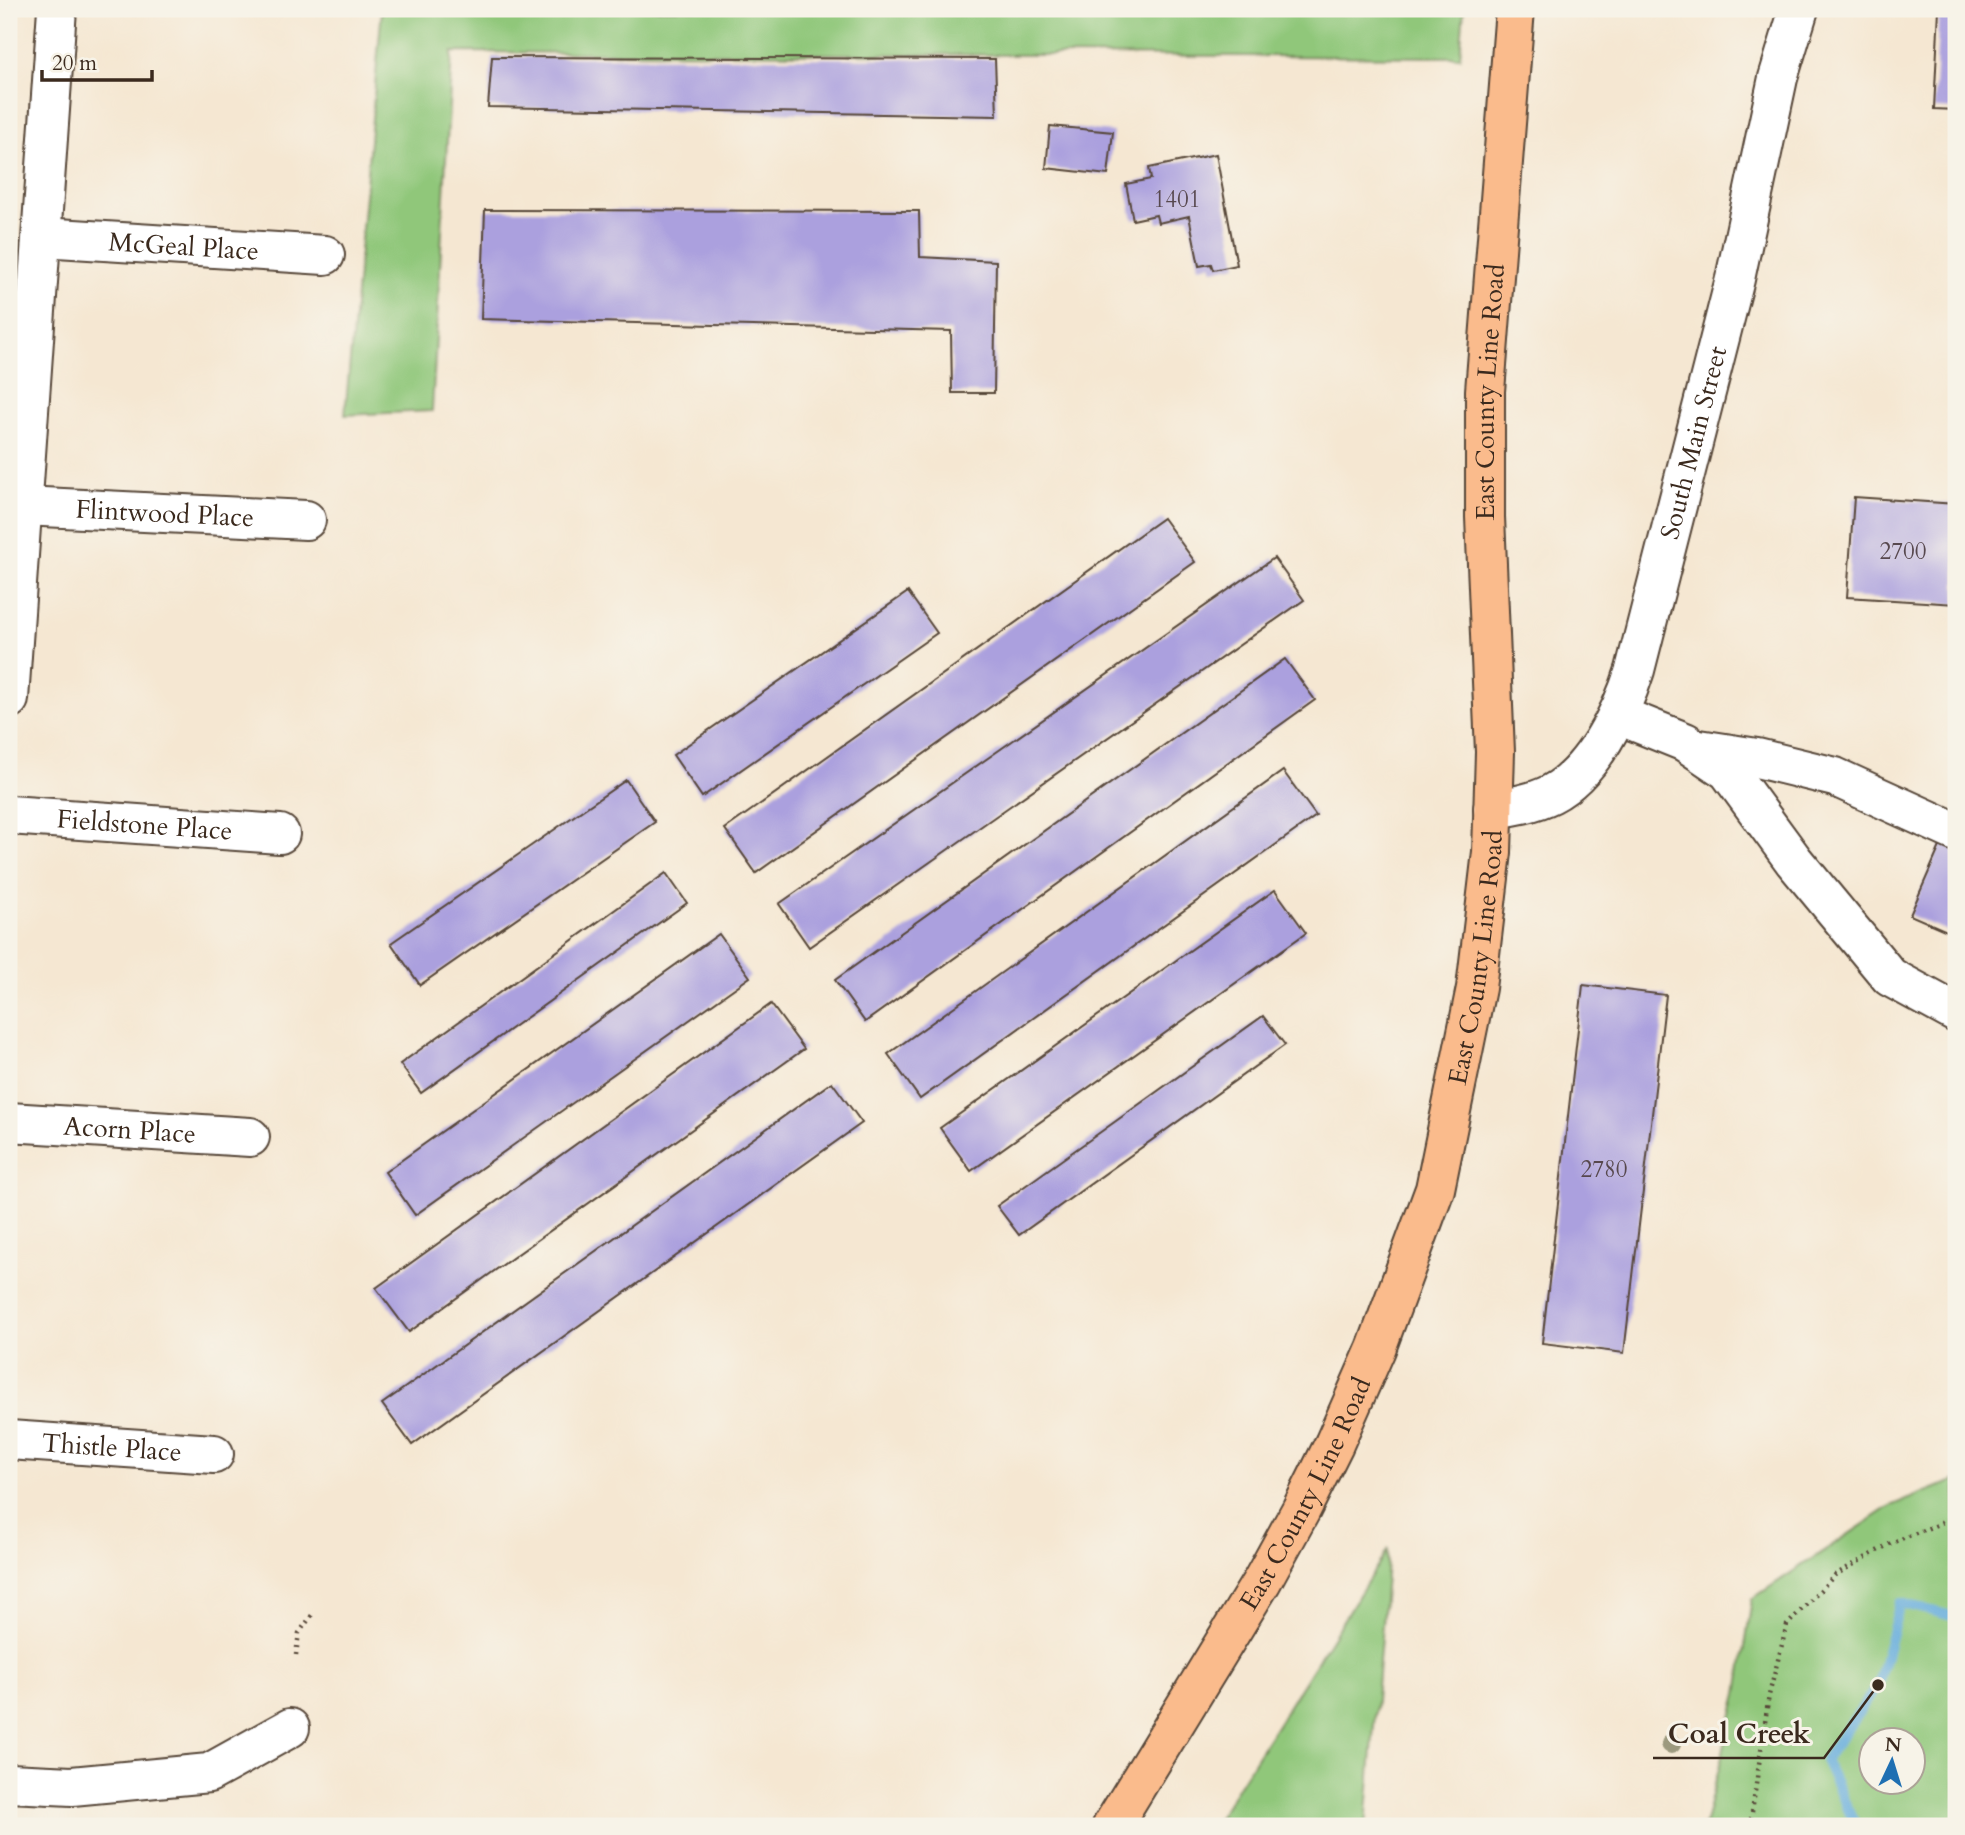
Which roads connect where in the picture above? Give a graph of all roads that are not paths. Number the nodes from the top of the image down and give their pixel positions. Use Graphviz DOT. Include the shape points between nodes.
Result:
graph roads {
  1 [pos="57,9"];
  2 [pos="1515,9"];
  3 [pos="1799,9"];
  4 [pos="42,237"];
  5 [pos="325,255"];
  6 [pos="23,315"];
  7 [pos="23,506"];
  8 [pos="306,520"];
  9 [pos="10,657"];
  10 [pos="9,699"];
  11 [pos="1618,715"];
  12 [pos="1694,749"];
  13 [pos="1493,809"];
  14 [pos="9,815"];
  15 [pos="1956,832"];
  16 [pos="281,834"];
  17 [pos="1956,1013"];
  18 [pos="9,1122"];
  19 [pos="250,1138"];
  20 [pos="9,1440"];
  21 [pos="214,1454"];
  22 [pos="290,1728"];
  23 [pos="9,1783"];
  24 [pos="1112,1826"];
  1 -- 4 [label="street"];
  2 -- 13 [label="main road, East County Line Road" via="1485,391"];
  3 -- 11 [label="street, South Main Street" via="1778,78 1735,279 1636,670"];
  4 -- 5 [label="street, McGeal Place"];
  4 -- 6 [label="street"];
  6 -- 7 [label="street"];
  7 -- 8 [label="street, Flintwood Place"];
  7 -- 9 [label="street"];
  9 -- 10 [label="street"];
  11 -- 12 [label="street"];
  11 -- 13 [label="street, South Main Street" via="1584,766 1554,793 1530,803"];
  12 -- 15 [label="street" via="1835,777"];
  12 -- 17 [label="street" via="1728,771 1794,861 1890,977"];
  13 -- 24 [label="main road, East County Line Road" via="1476,988 1435,1189 1409,1262 1376,1349 1301,1510"];
  14 -- 16 [label="street, Fieldstone Place"];
  18 -- 19 [label="street, Acorn Place"];
  20 -- 21 [label="street, Thistle Place"];
  22 -- 23 [label="street" via="209,1773 72,1786"];
}
